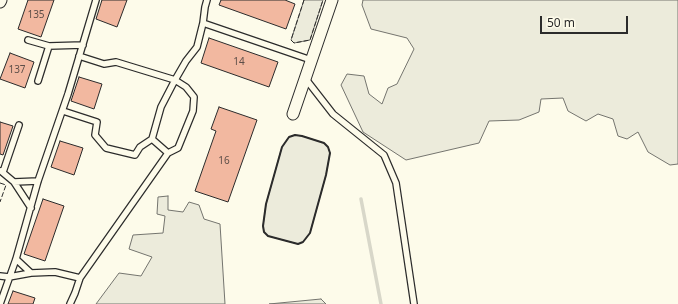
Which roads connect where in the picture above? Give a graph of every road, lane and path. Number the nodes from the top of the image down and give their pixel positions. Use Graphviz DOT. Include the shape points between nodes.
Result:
graph roads {
  1 [pos="96,0"];
  2 [pos="207,0"];
  3 [pos="332,0"];
  4 [pos="203,23"];
  5 [pos="28,40"];
  6 [pos="83,45"];
  7 [pos="49,46"];
  8 [pos="79,56"];
  9 [pos="311,60"];
  10 [pos="304,78"];
  11 [pos="175,80"];
  12 [pos="38,81"];
  13 [pos="63,111"];
  14 [pos="293,114"];
  15 [pos="20,125"];
  16 [pos="152,139"];
  17 [pos="168,153"];
  18 [pos="1,171"];
  19 [pos="38,181"];
  20 [pos="14,182"];
  21 [pos="31,208"];
  22 [pos="16,259"];
  23 [pos="31,273"];
  24 [pos="0,276"];
  25 [pos="9,277"];
  26 [pos="80,278"];
  27 [pos="0,304"];
  28 [pos="70,304"];
  29 [pos="414,304"];
  1 -- 6 [label="lane"];
  2 -- 4 [label="lane"];
  3 -- 9 [label="street"];
  4 -- 9 [label="lane"];
  4 -- 11 [label="lane" via="197,47"];
  5 -- 7 [label="lane"];
  6 -- 7 [label="lane"];
  6 -- 8 [label="lane"];
  7 -- 12 [label="lane"];
  8 -- 11 [label="lane" via="104,64 116,62"];
  8 -- 13 [label="lane"];
  9 -- 10 [label="street"];
  10 -- 14 [label="street"];
  10 -- 29 [label="lane" via="333,114 384,155 396,183"];
  11 -- 16 [label="lane" via="161,106"];
  11 -- 17 [label="lane" via="186,87 194,97 193,111 178,148"];
  13 -- 16 [label="lane" via="97,122 95,135 106,148 135,155 140,147"];
  13 -- 19 [label="lane"];
  15 -- 18 [label="lane"];
  16 -- 17 [label="lane"];
  17 -- 26 [label="lane"];
  18 -- 20 [label="lane"];
  19 -- 20 [label="lane"];
  19 -- 21 [label="lane"];
  20 -- 21 [label="lane"];
  21 -- 22 [label="lane"];
  22 -- 23 [label="lane"];
  22 -- 25 [label="lane"];
  23 -- 25 [label="lane"];
  23 -- 26 [label="lane" via="55,272"];
  24 -- 25 [label="lane"];
  25 -- 27 [label="lane"];
  26 -- 28 [label="lane"];
}
